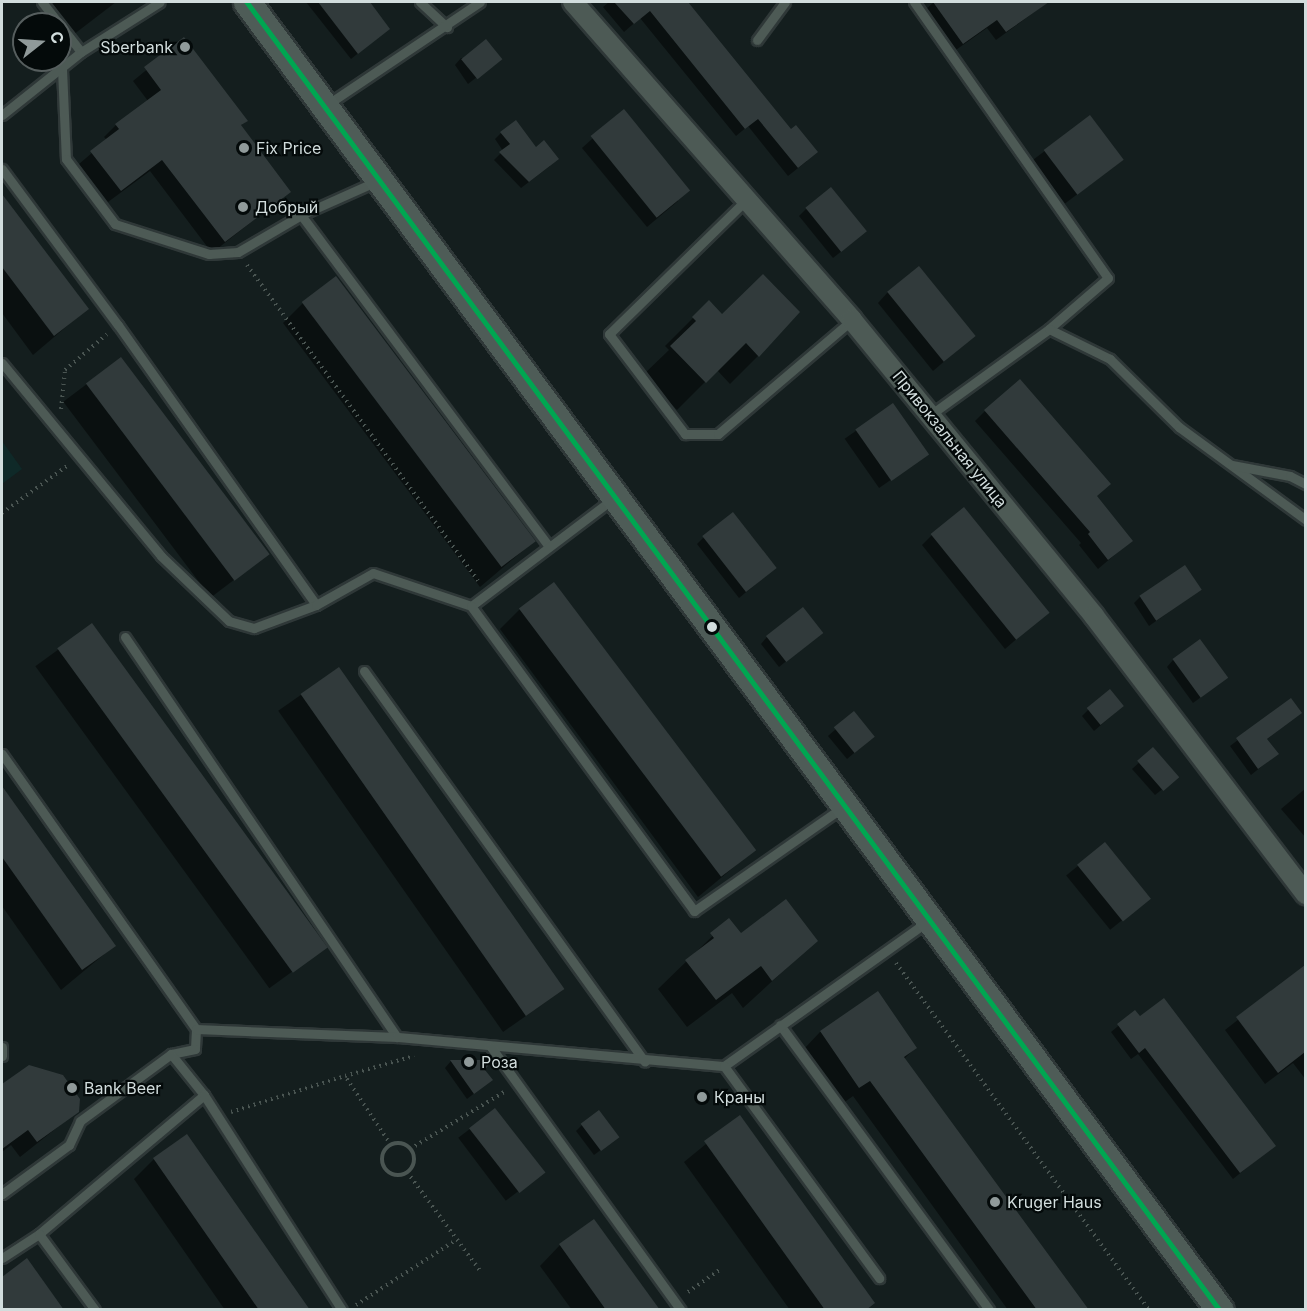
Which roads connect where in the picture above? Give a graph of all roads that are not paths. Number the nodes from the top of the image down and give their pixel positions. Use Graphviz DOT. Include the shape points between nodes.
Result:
graph roads {
  1 [pos="160,2"];
  2 [pos="247,2"];
  3 [pos="420,2"];
  4 [pos="480,2"];
  5 [pos="573,2"];
  6 [pos="785,2"];
  7 [pos="914,2"];
  8 [pos="447,27"];
  9 [pos="757,40"];
  10 [pos="72,41"];
  11 [pos="81,52"];
  12 [pos="72,60"];
  13 [pos="58,72"];
  14 [pos="62,72"];
  15 [pos="323,107"];
  16 [pos="2,115"];
  17 [pos="2,169"];
  18 [pos="377,181"];
  19 [pos="747,199"];
  20 [pos="301,215"];
  21 [pos="852,320"];
  22 [pos="1049,329"];
  23 [pos="2,363"];
  24 [pos="930,415"];
  25 [pos="1230,464"];
  26 [pos="1305,484"];
  27 [pos="614,498"];
  28 [pos="1305,520"];
  29 [pos="549,547"];
  30 [pos="316,605"];
  31 [pos="471,606"];
  32 [pos="124,637"];
  33 [pos="364,671"];
  34 [pos="2,754"];
  35 [pos="845,805"];
  36 [pos="1305,894"];
  37 [pos="929,921"];
  38 [pos="780,1025"];
  39 [pos="196,1029"];
  40 [pos="397,1037"];
  41 [pos="2,1047"];
  42 [pos="491,1047"];
  43 [pos="171,1054"];
  44 [pos="2,1056"];
  45 [pos="645,1062"];
  46 [pos="724,1066"];
  47 [pos="204,1095"];
  48 [pos="2,1194"];
  49 [pos="39,1234"];
  50 [pos="2,1258"];
  51 [pos="879,1278"];
  52 [pos="95,1310"];
  53 [pos="342,1310"];
  54 [pos="681,1310"];
  55 [pos="989,1310"];
  56 [pos="1220,1310"];
  1 -- 11 [label="lane"];
  2 -- 15 [label="main road"];
  3 -- 8 [label="lane"];
  4 -- 8 [label="lane"];
  5 -- 19 [label="street, Привокзальная улица"];
  6 -- 9 [label="lane"];
  7 -- 22 [label="lane" via="1108,278"];
  8 -- 15 [label="lane"];
  10 -- 11 [label="lane"];
  11 -- 12 [label="lane"];
  13 -- 16 [label="lane"];
  14 -- 20 [label="lane" via="66,159 115,224 209,254 238,252"];
  15 -- 18 [label="main road"];
  17 -- 30 [label="lane"];
  18 -- 20 [label="lane"];
  18 -- 27 [label="main road"];
  19 -- 21 [label="street, Привокзальная улица"];
  19 -- 21 [label="lane" via="609,334 686,434 718,434"];
  20 -- 29 [label="lane"];
  21 -- 24 [label="street, Привокзальная улица"];
  22 -- 24 [label="lane"];
  22 -- 25 [label="lane" via="1110,359 1179,427"];
  23 -- 30 [label="lane" via="58,436 161,556 229,621 254,628"];
  24 -- 36 [label="street, Привокзальная улица" via="1094,616"];
  25 -- 26 [label="lane" via="1290,476"];
  25 -- 28 [label="lane"];
  27 -- 29 [label="lane"];
  27 -- 35 [label="main road"];
  29 -- 31 [label="lane"];
  30 -- 31 [label="lane" via="373,573"];
  31 -- 35 [label="lane" via="694,911"];
  32 -- 40 [label="lane"];
  33 -- 45 [label="lane"];
  34 -- 39 [label="lane"];
  35 -- 37 [label="main road"];
  37 -- 38 [label="lane"];
  37 -- 56 [label="main road"];
  38 -- 46 [label="lane"];
  38 -- 55 [label="lane"];
  39 -- 40 [label="lane"];
  39 -- 43 [label="lane" via="195,1049"];
  40 -- 42 [label="lane"];
  41 -- 44 [label="lane"];
  42 -- 45 [label="lane"];
  42 -- 54 [label="lane"];
  43 -- 47 [label="lane"];
  43 -- 48 [label="lane" via="80,1121 69,1145"];
  45 -- 46 [label="lane"];
  46 -- 51 [label="lane"];
  47 -- 49 [label="lane"];
  47 -- 53 [label="lane"];
  49 -- 50 [label="lane"];
  49 -- 52 [label="lane"];
}
